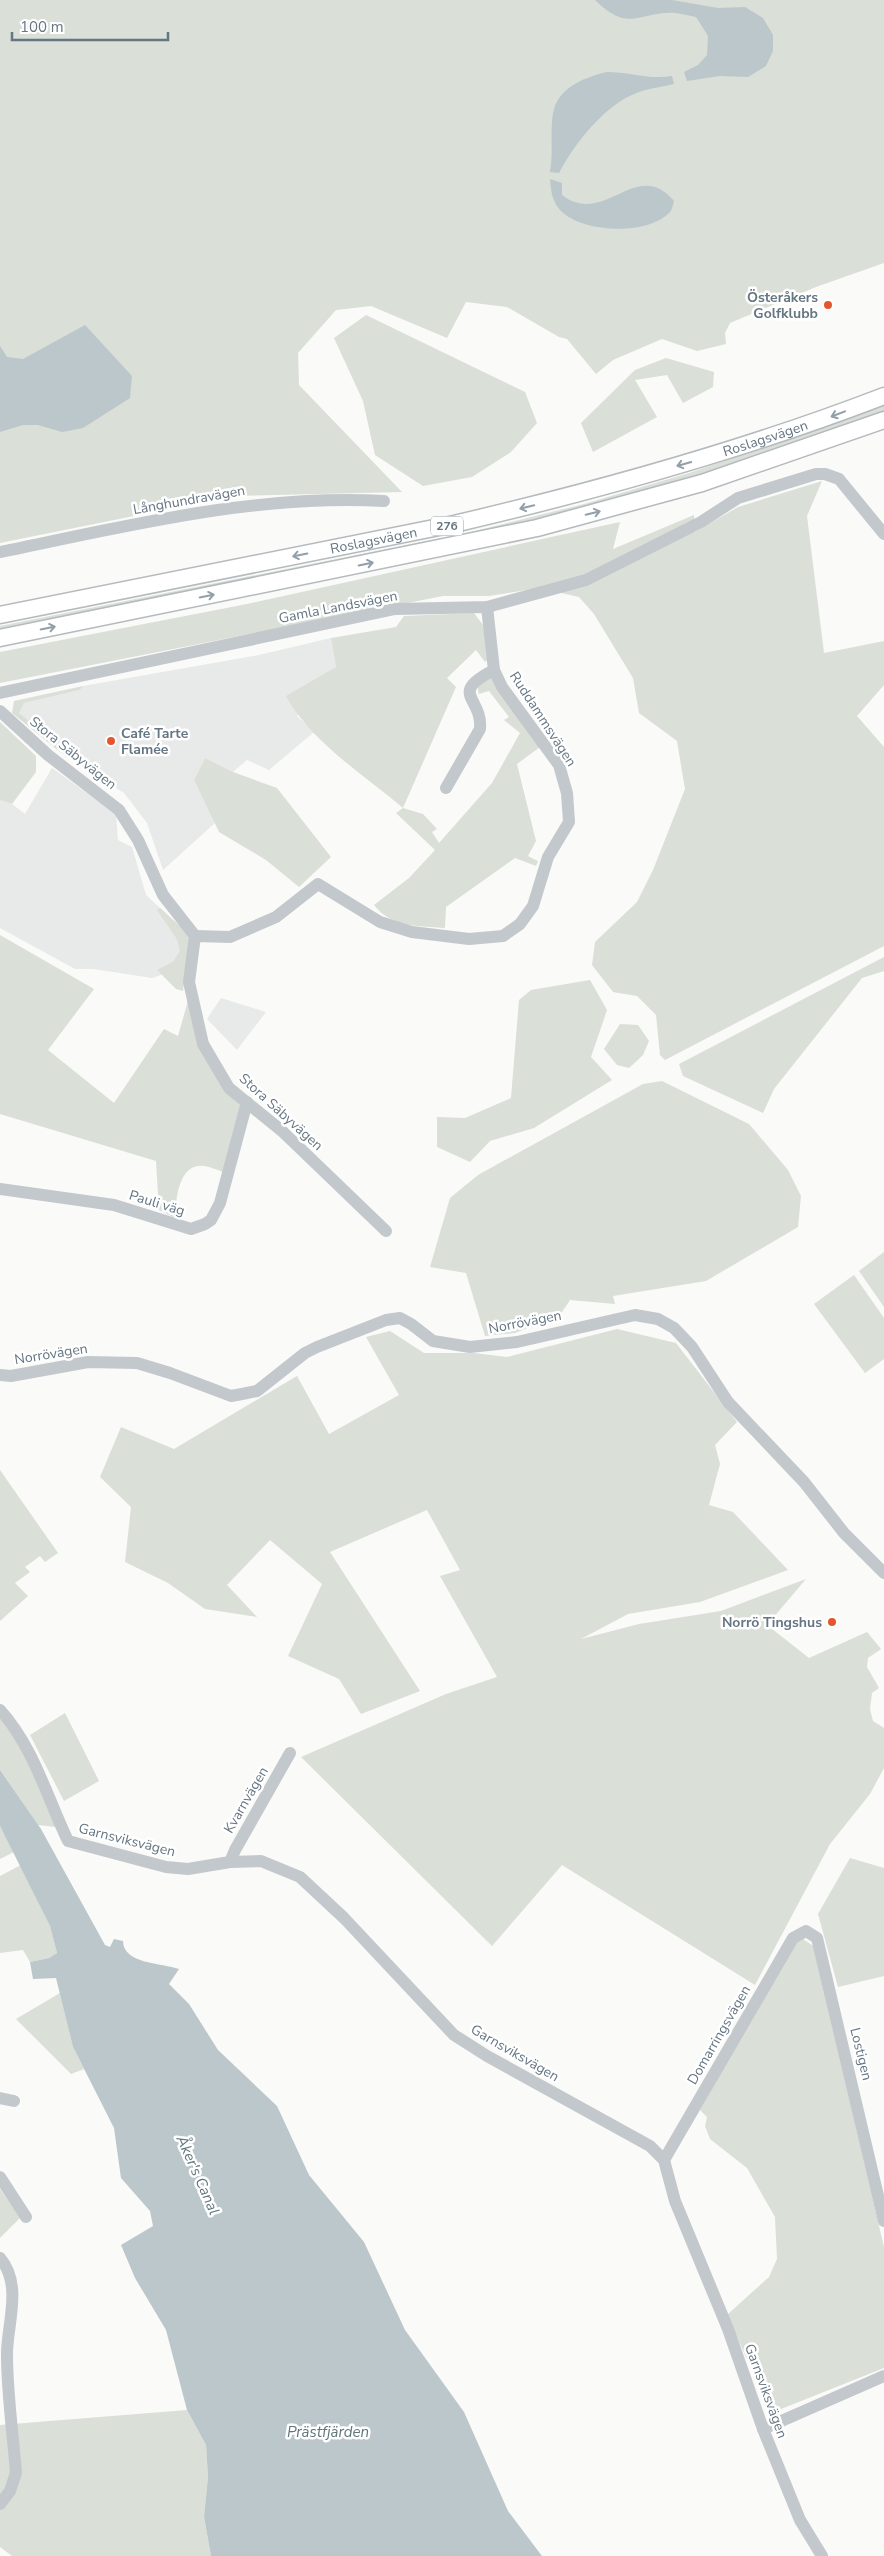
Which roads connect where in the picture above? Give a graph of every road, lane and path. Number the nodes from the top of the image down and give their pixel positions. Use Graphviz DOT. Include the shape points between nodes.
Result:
graph roads {
  1 [pos="884,396"];
  2 [pos="884,420"];
  3 [pos="384,501"];
  4 [pos="884,534"];
  5 [pos="0,552"];
  6 [pos="487,607"];
  7 [pos="0,616"];
  8 [pos="0,638"];
  9 [pos="494,670"];
  10 [pos="0,694"];
  11 [pos="0,711"];
  12 [pos="446,788"];
  13 [pos="195,936"];
  14 [pos="247,1102"];
  15 [pos="0,1189"];
  16 [pos="386,1231"];
  17 [pos="0,1375"];
  18 [pos="884,1573"];
  19 [pos="0,1710"];
  20 [pos="290,1753"];
  21 [pos="230,1862"];
  22 [pos="806,1931"];
  23 [pos="0,2098"];
  24 [pos="14,2101"];
  25 [pos="664,2160"];
  26 [pos="0,2178"];
  27 [pos="26,2218"];
  28 [pos="884,2221"];
  29 [pos="0,2258"];
  30 [pos="884,2376"];
  31 [pos="763,2429"];
  32 [pos="0,2504"];
  33 [pos="822,2556"];
  1 -- 7 [label="main road, Roslagsvägen / 276, one-way" via="731,450 526,507"];
  8 -- 2 [label="main road, Roslagsvägen / 276, one-way" via="537,528 702,482"];
  3 -- 5 [label="street, Långhundravägen" via="317,499 259,504"];
  4 -- 6 [label="street, Gamla Landsvägen" via="839,479 816,474 738,498 701,522 586,580"];
  6 -- 9 [label="street, Ruddammsvägen"];
  6 -- 10 [label="street, Gamla Landsvägen" via="395,608"];
  9 -- 12 [label="street, Ruddammsvägen" via="474,680 471,686 470,700 480,721 480,729"];
  9 -- 13 [label="street, Ruddammsvägen" via="502,687 559,765 568,802 569,822 554,844 533,906 520,924 503,936 469,940 412,932 380,922 318,884 230,937"];
  11 -- 13 [label="street, Stora Säbyvägen" via="48,755 119,810 138,840 164,895"];
  13 -- 14 [label="street, Stora Säbyvägen" via="189,982 203,1044 229,1088"];
  14 -- 15 [label="street, Pauli väg" via="220,1203 211,1220 191,1229 114,1205"];
  14 -- 16 [label="street, Stora Säbyvägen" via="282,1131"];
  17 -- 18 [label="street, Norrövägen" via="11,1376 88,1362 137,1363 231,1396 257,1391 305,1353 386,1320 400,1318 433,1341 470,1347 518,1342 635,1315 658,1319 674,1328 692,1347 728,1402 804,1482 844,1533"];
  19 -- 21 [label="street, Garnsviksvägen" via="14,1726 33,1761 68,1841 166,1867 188,1869"];
  20 -- 21 [label="street, Kvarnvägen"];
  21 -- 25 [label="street, Garnsviksvägen" via="261,1861 300,1877 344,1918 454,2035 650,2146"];
  22 -- 25 [label="street, Domarringsvägen" via="793,1938"];
  22 -- 28 [label="street, Lostigen" via="817,1938"];
  23 -- 24 [label="street"];
  25 -- 31 [label="street, Garnsviksvägen" via="675,2201 728,2329"];
  26 -- 27 [label="street"];
  29 -- 32 [label="street" via="11,2287 13,2314 7,2353 16,2473 10,2492"];
  30 -- 31 [label="street"];
  31 -- 33 [label="street, Garnsviksvägen" via="800,2520"];
}
